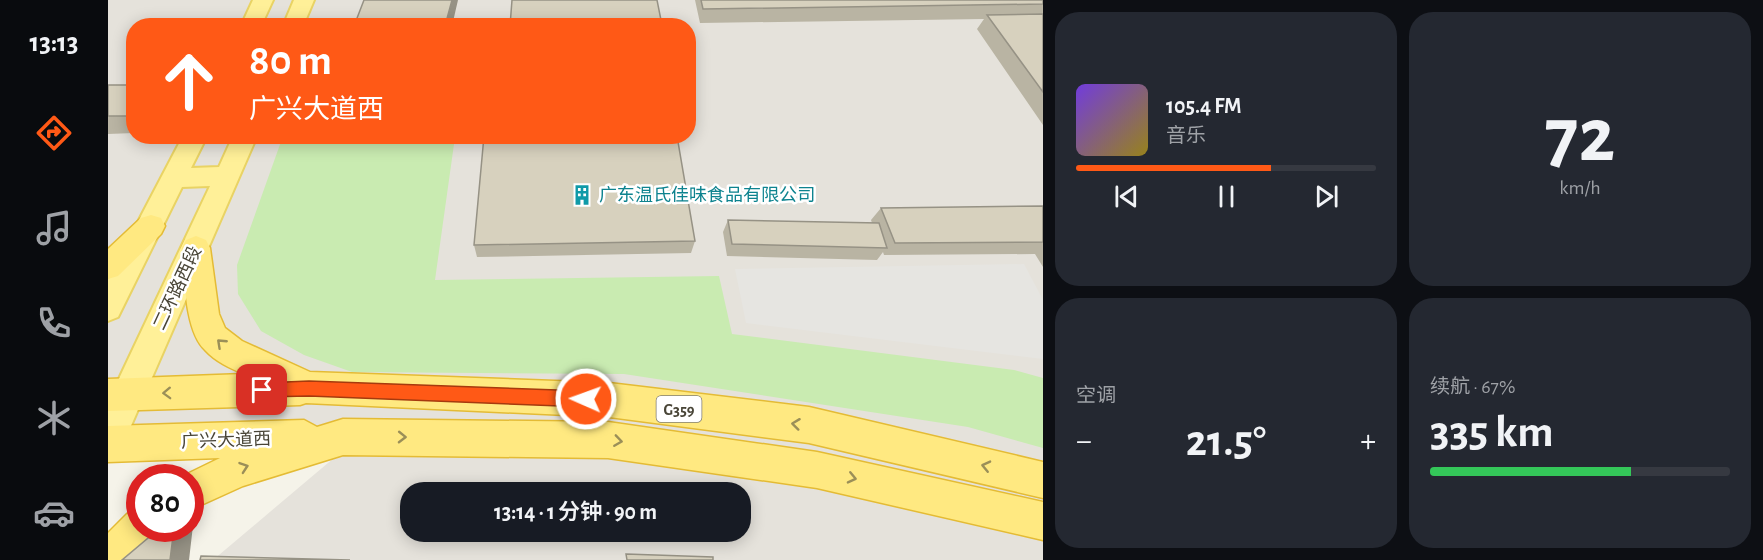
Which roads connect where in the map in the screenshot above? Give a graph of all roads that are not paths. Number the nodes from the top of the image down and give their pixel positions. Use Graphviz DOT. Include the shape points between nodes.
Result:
graph roads {
  1 [pos="263,0"];
  2 [pos="304,0"];
  3 [pos="255,18"];
  4 [pos="296,18"];
  5 [pos="191,144"];
  6 [pos="241,144"];
  7 [pos="227,176"];
  8 [pos="175,178"];
  9 [pos="151,226"];
  10 [pos="196,248"];
  11 [pos="108,267"];
  12 [pos="108,308"];
  13 [pos="309,388"];
  14 [pos="118,394"];
  15 [pos="343,437"];
  16 [pos="108,438"];
  17 [pos="108,444"];
  18 [pos="1043,480"];
  19 [pos="204,485"];
  20 [pos="1043,521"];
  21 [pos="127,542"];
  22 [pos="109,560"];
  1 -- 3 [label="main road"];
  2 -- 4 [label="main road"];
  5 -- 8 [label="main road"];
  6 -- 7 [label="main road, 二环路西段"];
  7 -- 8 [label="main road"];
  7 -- 10 [label="main road, 二环路西段"];
  8 -- 9 [label="main road"];
  9 -- 11 [label="highway"];
  9 -- 12 [label="main road"];
  13 -- 10 [label="highway, one-way" via="231,352 214,338 203,314"];
  10 -- 14 [label="main road, 二环路西段"];
  13 -- 14 [label="highway, G359, one-way"];
  18 -- 13 [label="highway, G359, one-way" via="809,425 609,400"];
  14 -- 16 [label="main road, 二环路西段"];
  15 -- 17 [label="highway, 广兴大道西 / G359"];
  19 -- 15 [label="highway, one-way" via="238,469"];
  15 -- 20 [label="highway, G359, one-way" via="608,440 817,470"];
  21 -- 22 [label="highway"];
}
